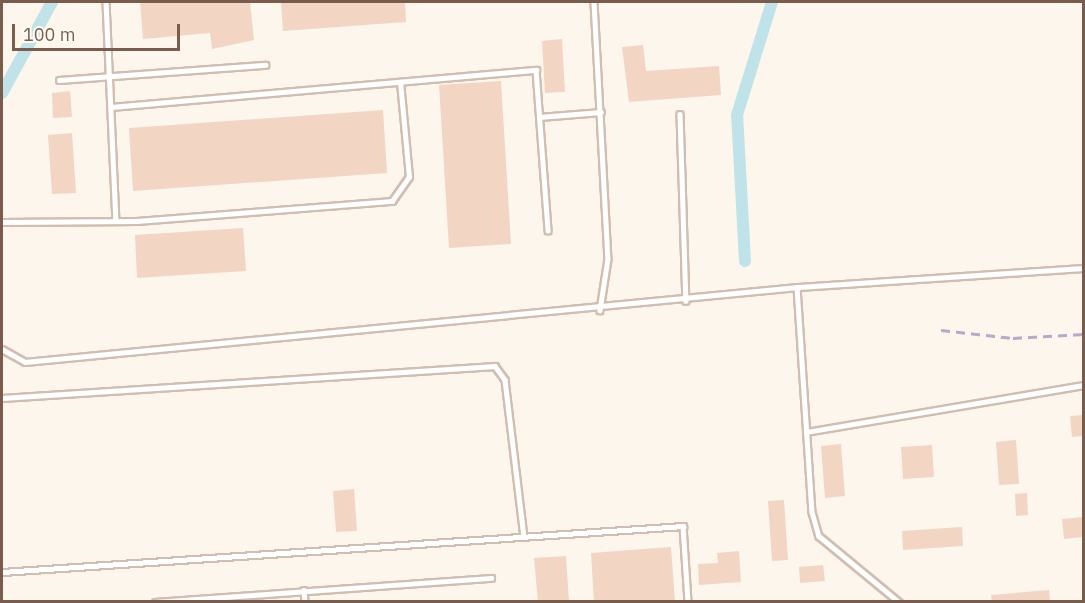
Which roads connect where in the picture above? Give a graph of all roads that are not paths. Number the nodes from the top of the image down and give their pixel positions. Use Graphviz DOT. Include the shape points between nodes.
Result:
graph roads {
  1 [pos="106,2"];
  2 [pos="594,2"];
  3 [pos="265,65"];
  4 [pos="110,76"];
  5 [pos="59,80"];
  6 [pos="400,82"];
  7 [pos="111,107"];
  8 [pos="601,112"];
  9 [pos="680,114"];
  10 [pos="539,117"];
  11 [pos="116,221"];
  12 [pos="2,222"];
  13 [pos="548,231"];
  14 [pos="1083,268"];
  15 [pos="797,287"];
  16 [pos="686,301"];
  17 [pos="600,310"];
  18 [pos="2,350"];
  19 [pos="1083,385"];
  20 [pos="2,398"];
  21 [pos="806,432"];
  22 [pos="524,537"];
  23 [pos="2,572"];
  24 [pos="491,578"];
  25 [pos="304,591"];
  26 [pos="155,602"];
  27 [pos="305,602"];
  28 [pos="688,602"];
  29 [pos="899,602"];
  1 -- 4 [label="lane"];
  2 -- 8 [label="lane"];
  3 -- 4 [label="lane"];
  4 -- 5 [label="lane"];
  4 -- 7 [label="lane"];
  6 -- 7 [label="lane"];
  6 -- 10 [label="lane" via="536,70"];
  6 -- 11 [label="lane" via="408,177 392,201"];
  7 -- 11 [label="lane"];
  8 -- 10 [label="lane"];
  8 -- 17 [label="lane" via="608,259"];
  9 -- 16 [label="lane"];
  10 -- 13 [label="lane"];
  11 -- 12 [label="lane"];
  14 -- 15 [label="lane"];
  15 -- 16 [label="lane"];
  15 -- 21 [label="lane"];
  16 -- 17 [label="lane"];
  17 -- 18 [label="lane" via="25,362"];
  19 -- 21 [label="lane"];
  20 -- 22 [label="lane" via="495,366 505,380"];
  21 -- 29 [label="lane" via="812,512 819,536"];
  22 -- 23 [label="lane"];
  22 -- 28 [label="lane" via="683,526"];
  24 -- 25 [label="lane"];
  25 -- 26 [label="lane"];
  25 -- 27 [label="lane"];
}
